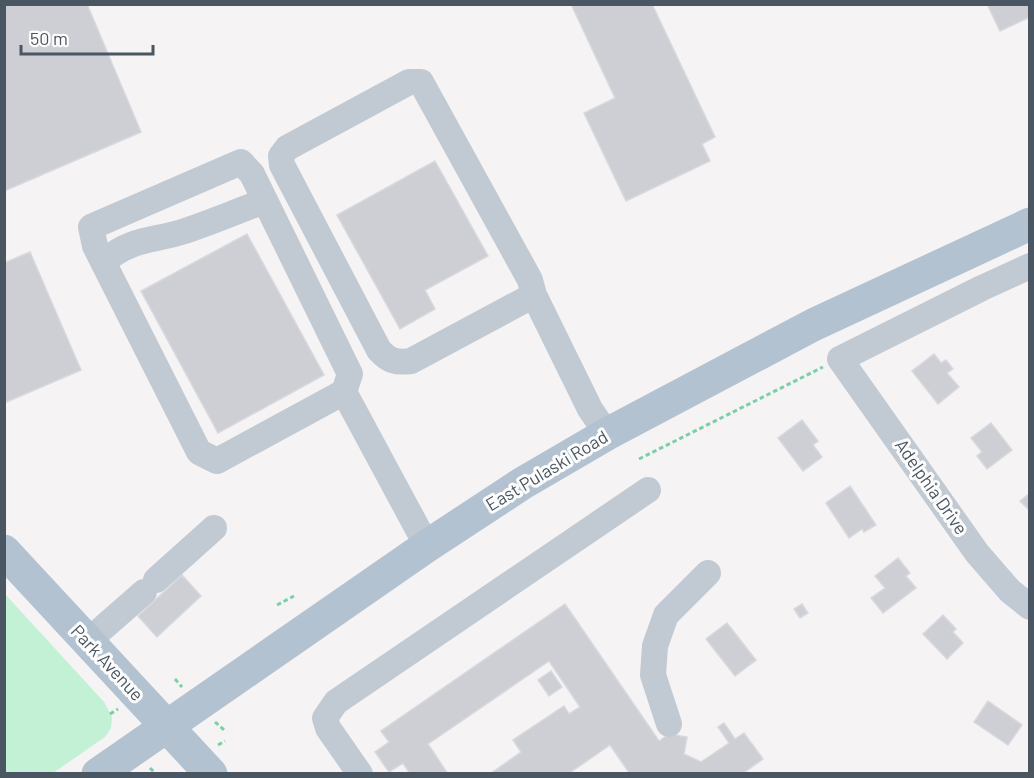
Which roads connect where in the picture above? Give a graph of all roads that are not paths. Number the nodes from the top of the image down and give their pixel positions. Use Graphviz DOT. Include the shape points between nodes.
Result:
graph roads {
  1 [pos="264,201"];
  2 [pos="1029,224"];
  3 [pos="103,262"];
  4 [pos="1029,266"];
  5 [pos="534,295"];
  6 [pos="344,392"];
  7 [pos="607,434"];
  8 [pos="648,490"];
  9 [pos="214,528"];
  10 [pos="427,546"];
  11 [pos="4,551"];
  12 [pos="708,573"];
  13 [pos="1029,607"];
  14 [pos="88,641"];
  15 [pos="669,724"];
  16 [pos="167,727"];
  17 [pos="98,774"];
  18 [pos="211,774"];
  19 [pos="360,774"];
  1 -- 3 [label="street" via="183,232 136,242"];
  1 -- 3 [label="street" via="252,174 241,162 92,227"];
  1 -- 6 [label="street" via="350,374"];
  2 -- 7 [label="main road, East Pulaski Road" via="813,325"];
  3 -- 6 [label="street" via="200,452 217,461"];
  4 -- 13 [label="street, Adelphia Drive" via="840,358 977,553"];
  5 -- 5 [label="street" via="530,280 421,82 409,82 287,148 281,156 287,176 379,350 388,360 411,361"];
  5 -- 7 [label="street" via="590,409"];
  6 -- 10 [label="street"];
  7 -- 10 [label="main road, East Pulaski Road"];
  8 -- 19 [label="street" via="336,702 325,718 327,728"];
  9 -- 14 [label="street"];
  10 -- 16 [label="main road, East Pulaski Road"];
  11 -- 14 [label="main road, Park Avenue"];
  12 -- 15 [label="street" via="666,615 655,646 653,675"];
  14 -- 16 [label="main road, Park Avenue"];
  16 -- 17 [label="main road, East Pulaski Road"];
  16 -- 18 [label="main road, Park Avenue"];
}
